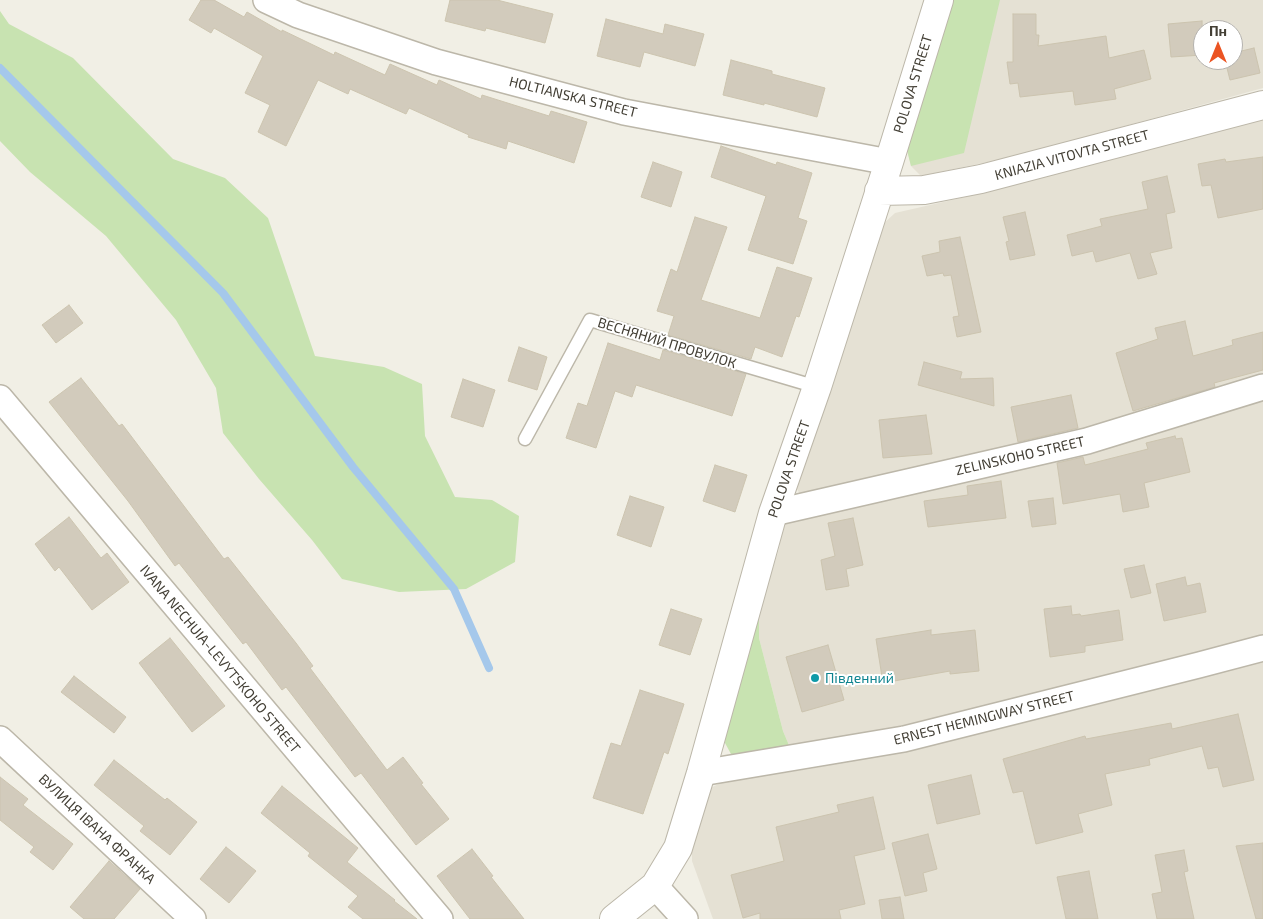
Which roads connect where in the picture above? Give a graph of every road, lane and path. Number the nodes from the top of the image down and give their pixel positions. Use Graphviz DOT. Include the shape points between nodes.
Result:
graph roads {
  1 [pos="266,0"];
  2 [pos="939,0"];
  3 [pos="300,7"];
  4 [pos="1263,105"];
  5 [pos="890,162"];
  6 [pos="879,191"];
  7 [pos="816,387"];
  8 [pos="1263,387"];
  9 [pos="0,398"];
  10 [pos="525,439"];
  11 [pos="773,513"];
  12 [pos="1263,648"];
  13 [pos="0,739"];
  14 [pos="701,773"];
  15 [pos="655,886"];
  16 [pos="193,919"];
  17 [pos="440,919"];
  18 [pos="614,919"];
  19 [pos="685,919"];
  1 -- 3 [label="street, HOLTIANSKA STREET"];
  2 -- 5 [label="street, POLOVA STREET"];
  3 -- 5 [label="street, HOLTIANSKA STREET" via="436,62 624,112"];
  4 -- 6 [label="street, KNIAZIA VITOVTA STREET" via="981,179 924,190"];
  5 -- 6 [label="street, POLOVA STREET"];
  6 -- 7 [label="street, POLOVA STREET"];
  7 -- 10 [label="lane, ВЕСНЯНИЙ ПРОВУЛОК" via="590,320"];
  7 -- 11 [label="street, POLOVA STREET"];
  8 -- 11 [label="street, ZELINSKOHO STREET" via="1087,441"];
  9 -- 17 [label="street, IVANA NECHUIA-LEVYTSKOHO STREET"];
  11 -- 14 [label="street, POLOVA STREET"];
  12 -- 14 [label="street, ERNEST HEMINGWAY STREET" via="904,739"];
  13 -- 16 [label="street, ВУЛИЦЯ ІВАНА ФРАНКА"];
  14 -- 15 [label="street, POLOVA STREET" via="678,848"];
  15 -- 18 [label="street, POLOVA STREET"];
  15 -- 19 [label="street"];
}
